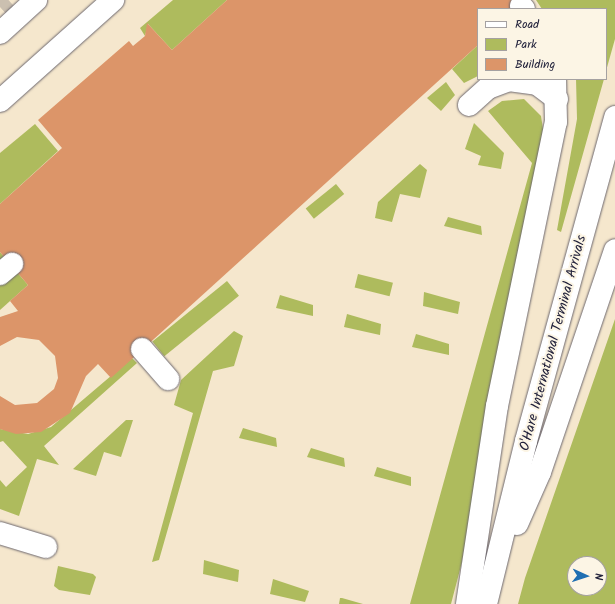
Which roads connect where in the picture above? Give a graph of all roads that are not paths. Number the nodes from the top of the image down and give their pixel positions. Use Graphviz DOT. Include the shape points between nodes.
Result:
graph roads {
  1 [pos="36,0"];
  2 [pos="113,0"];
  3 [pos="0,33"];
  4 [pos="556,89"];
  5 [pos="0,101"];
  6 [pos="469,105"];
  7 [pos="615,117"];
  8 [pos="615,250"];
  9 [pos="142,349"];
  10 [pos="168,379"];
  11 [pos="0,533"];
  12 [pos="46,547"];
  13 [pos="496,570"];
  14 [pos="467,604"];
  15 [pos="486,604"];
  1 -- 3 [label="street"];
  2 -- 5 [label="street"];
  4 -- 6 [label="street" via="509,80 488,88"];
  4 -- 14 [label="street" via="556,122 497,406"];
  7 -- 13 [label="street, O'Hare International Terminal Arrivals" via="526,441"];
  8 -- 13 [label="street" via="540,472"];
  9 -- 10 [label="street"];
  11 -- 12 [label="street"];
  13 -- 15 [label="street"];
}
